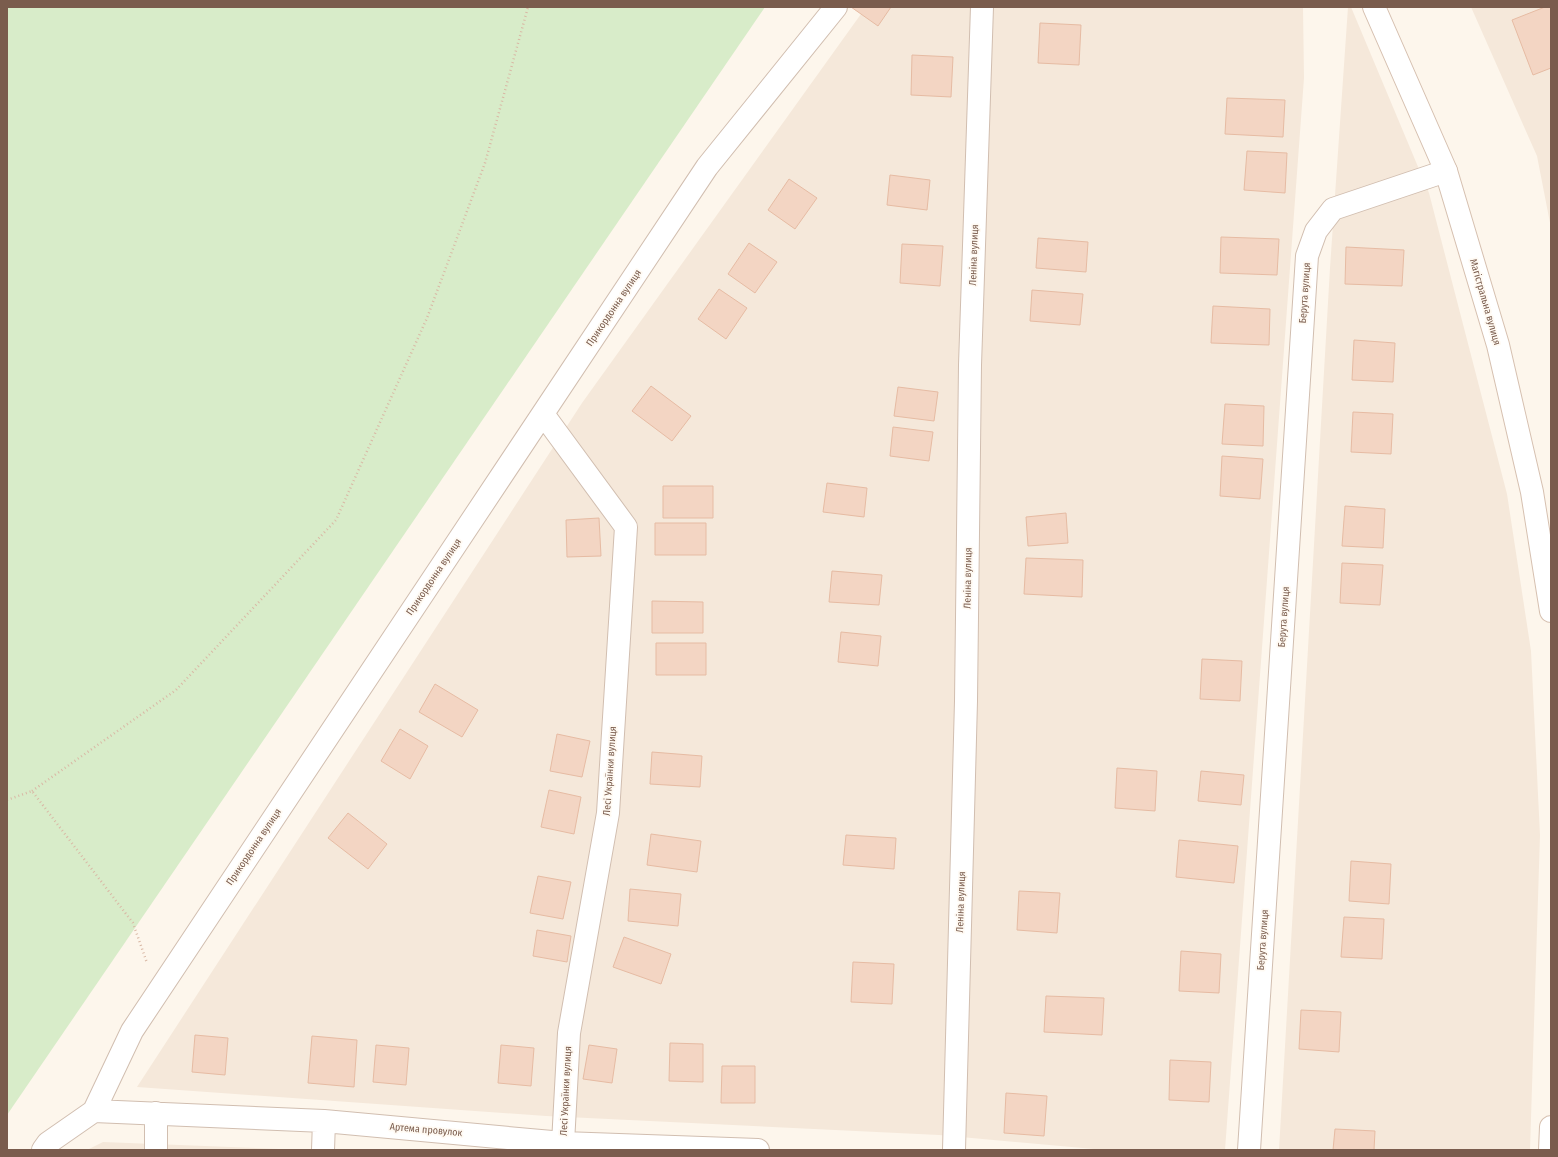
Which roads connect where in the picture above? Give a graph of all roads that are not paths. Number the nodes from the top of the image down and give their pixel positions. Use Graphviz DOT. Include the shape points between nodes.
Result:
graph roads {
  1 [pos="836,7"];
  2 [pos="982,7"];
  3 [pos="1374,7"];
  4 [pos="1446,171"];
  5 [pos="543,414"];
  6 [pos="1551,611"];
  7 [pos="94,1111"];
  8 [pos="156,1114"];
  9 [pos="324,1121"];
  10 [pos="1551,1127"];
  11 [pos="562,1148"];
  12 [pos="43,1150"];
  13 [pos="156,1150"];
  14 [pos="323,1150"];
  15 [pos="758,1150"];
  16 [pos="954,1150"];
  17 [pos="1249,1150"];
  18 [pos="1550,1150"];
  1 -- 5 [label="street, Прикордонна вулиця" via="707,168"];
  2 -- 16 [label="street, Леніна вулиця" via="970,365 966,700"];
  3 -- 4 [label="street, Магістральна вулиця"];
  4 -- 6 [label="street, Магістральна вулиця" via="1502,361 1532,492"];
  4 -- 17 [label="street, Берута вулиця" via="1333,209 1316,231 1307,256"];
  5 -- 7 [label="street, Прикордонна вулиця" via="132,1031"];
  5 -- 11 [label="street, Лесі Українки вулиця" via="626,526 608,813 569,1033"];
  7 -- 8 [label="street, Артема провулок"];
  7 -- 12 [label="street, Прикордонна вулиця" via="48,1143"];
  8 -- 9 [label="street, Артема провулок"];
  8 -- 13 [label="street"];
  9 -- 11 [label="street, Артема провулок"];
  9 -- 14 [label="street"];
  10 -- 18 [label="street"];
  11 -- 15 [label="street, Артема провулок"];
}
